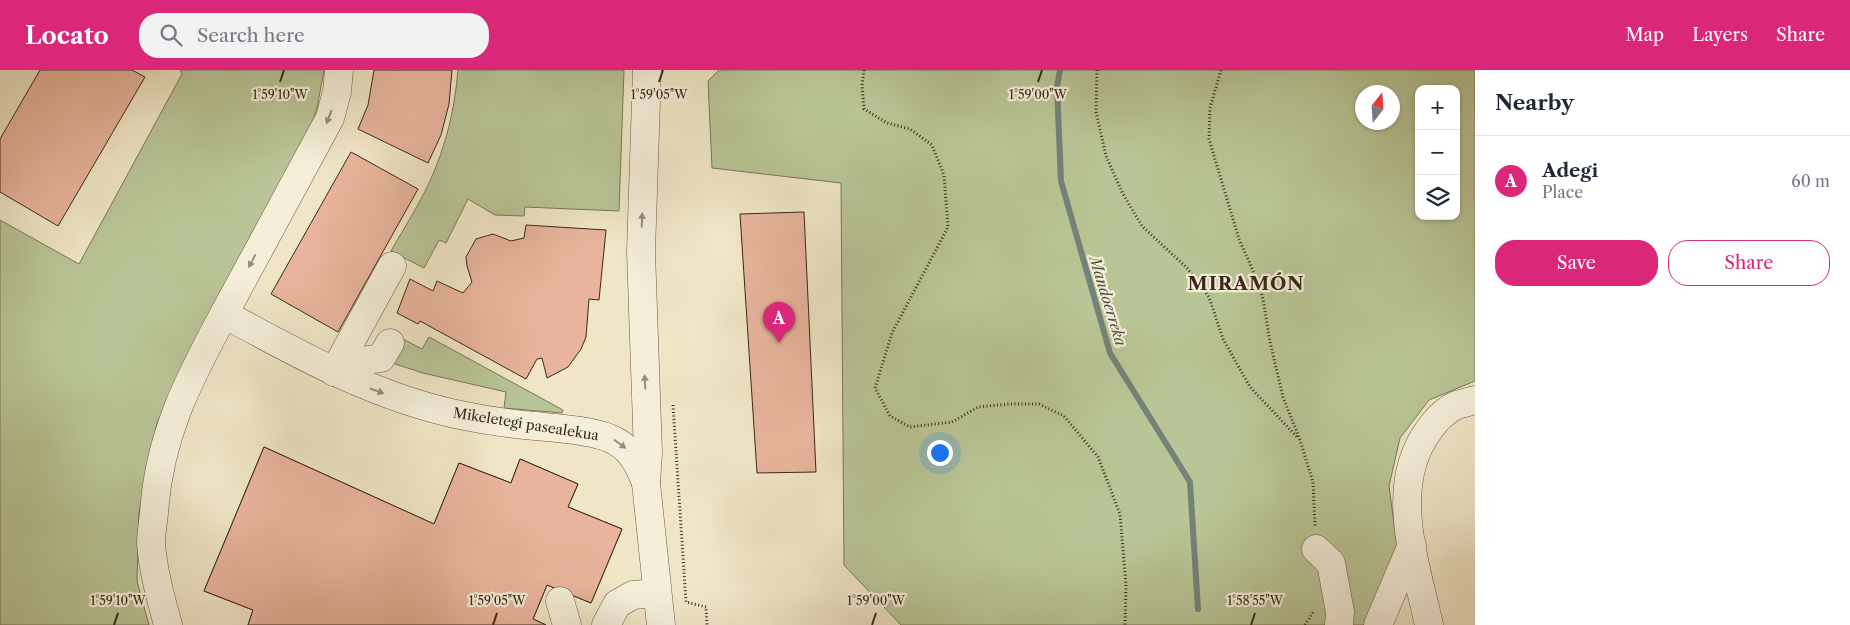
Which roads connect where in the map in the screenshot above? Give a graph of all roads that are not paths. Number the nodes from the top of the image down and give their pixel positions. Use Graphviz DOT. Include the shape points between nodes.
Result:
graph roads {
  1 [pos="339,70"];
  2 [pos="646,70"];
  3 [pos="392,266"];
  4 [pos="224,314"];
  5 [pos="390,343"];
  6 [pos="334,372"];
  7 [pos="1475,400"];
  8 [pos="646,483"];
  9 [pos="1412,545"];
  10 [pos="1316,549"];
  11 [pos="657,593"];
  12 [pos="168,625"];
  13 [pos="606,625"];
  14 [pos="661,625"];
  15 [pos="1339,625"];
  16 [pos="1378,625"];
  17 [pos="1429,625"];
  1 -- 4 [label="street, one-way" via="330,118"];
  8 -- 2 [label="street, Mikeletegi pasealekua, one-way" via="648,453 641,252"];
  3 -- 6 [label="street"];
  4 -- 6 [label="street, Mikeletegi pasealekua"];
  4 -- 12 [label="street" via="192,372 168,433 155,494 151,542"];
  5 -- 6 [label="street" via="381,358"];
  6 -- 8 [label="street, Mikeletegi pasealekua, one-way" via="405,400 459,414 608,437 631,454"];
  7 -- 9 [label="street" via="1455,406 1438,418 1413,459 1407,516"];
  8 -- 11 [label="street, Mikeletegi pasealekua"];
  9 -- 16 [label="street"];
  9 -- 17 [label="street"];
  10 -- 15 [label="street" via="1330,563 1340,612"];
  11 -- 13 [label="street" via="634,594 617,604"];
  11 -- 14 [label="street, Mikeletegi pasealekua"];
}
